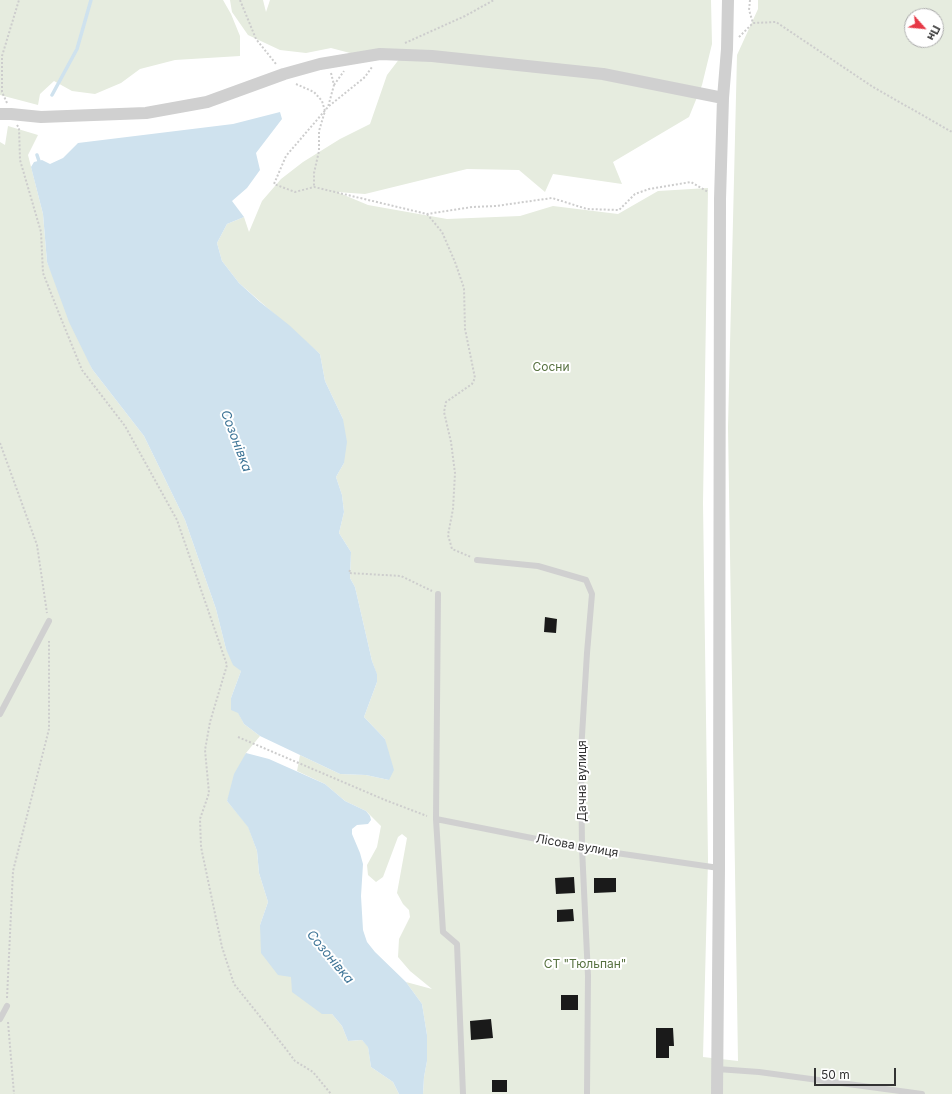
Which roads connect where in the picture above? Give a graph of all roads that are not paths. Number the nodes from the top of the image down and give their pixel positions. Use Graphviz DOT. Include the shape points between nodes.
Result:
graph roads {
  1 [pos="728,0"];
  2 [pos="723,98"];
  3 [pos="6,114"];
  4 [pos="477,560"];
  5 [pos="438,594"];
  6 [pos="49,621"];
  7 [pos="0,714"];
  8 [pos="436,819"];
  9 [pos="582,848"];
  10 [pos="719,868"];
  11 [pos="7,1006"];
  12 [pos="0,1019"];
  13 [pos="717,1068"];
  14 [pos="463,1094"];
  15 [pos="587,1094"];
  16 [pos="717,1094"];
  17 [pos="922,1094"];
  1 -- 2 [label="street"];
  2 -- 3 [label="street" via="603,74 432,56 380,54 320,64 207,102 146,113 41,117"];
  2 -- 10 [label="street" via="720,199"];
  4 -- 9 [label="lane, Дачна вулиця" via="538,566 586,580 592,594 581,752"];
  5 -- 8 [label="lane"];
  6 -- 7 [label="lane"];
  8 -- 9 [label="lane, Лісова вулиця"];
  8 -- 14 [label="lane" via="443,932 457,944"];
  9 -- 10 [label="lane, Лісова вулиця"];
  9 -- 15 [label="lane, Дачна вулиця" via="588,976"];
  10 -- 13 [label="street"];
  11 -- 12 [label="lane"];
  13 -- 16 [label="street"];
  13 -- 17 [label="lane"];
}
